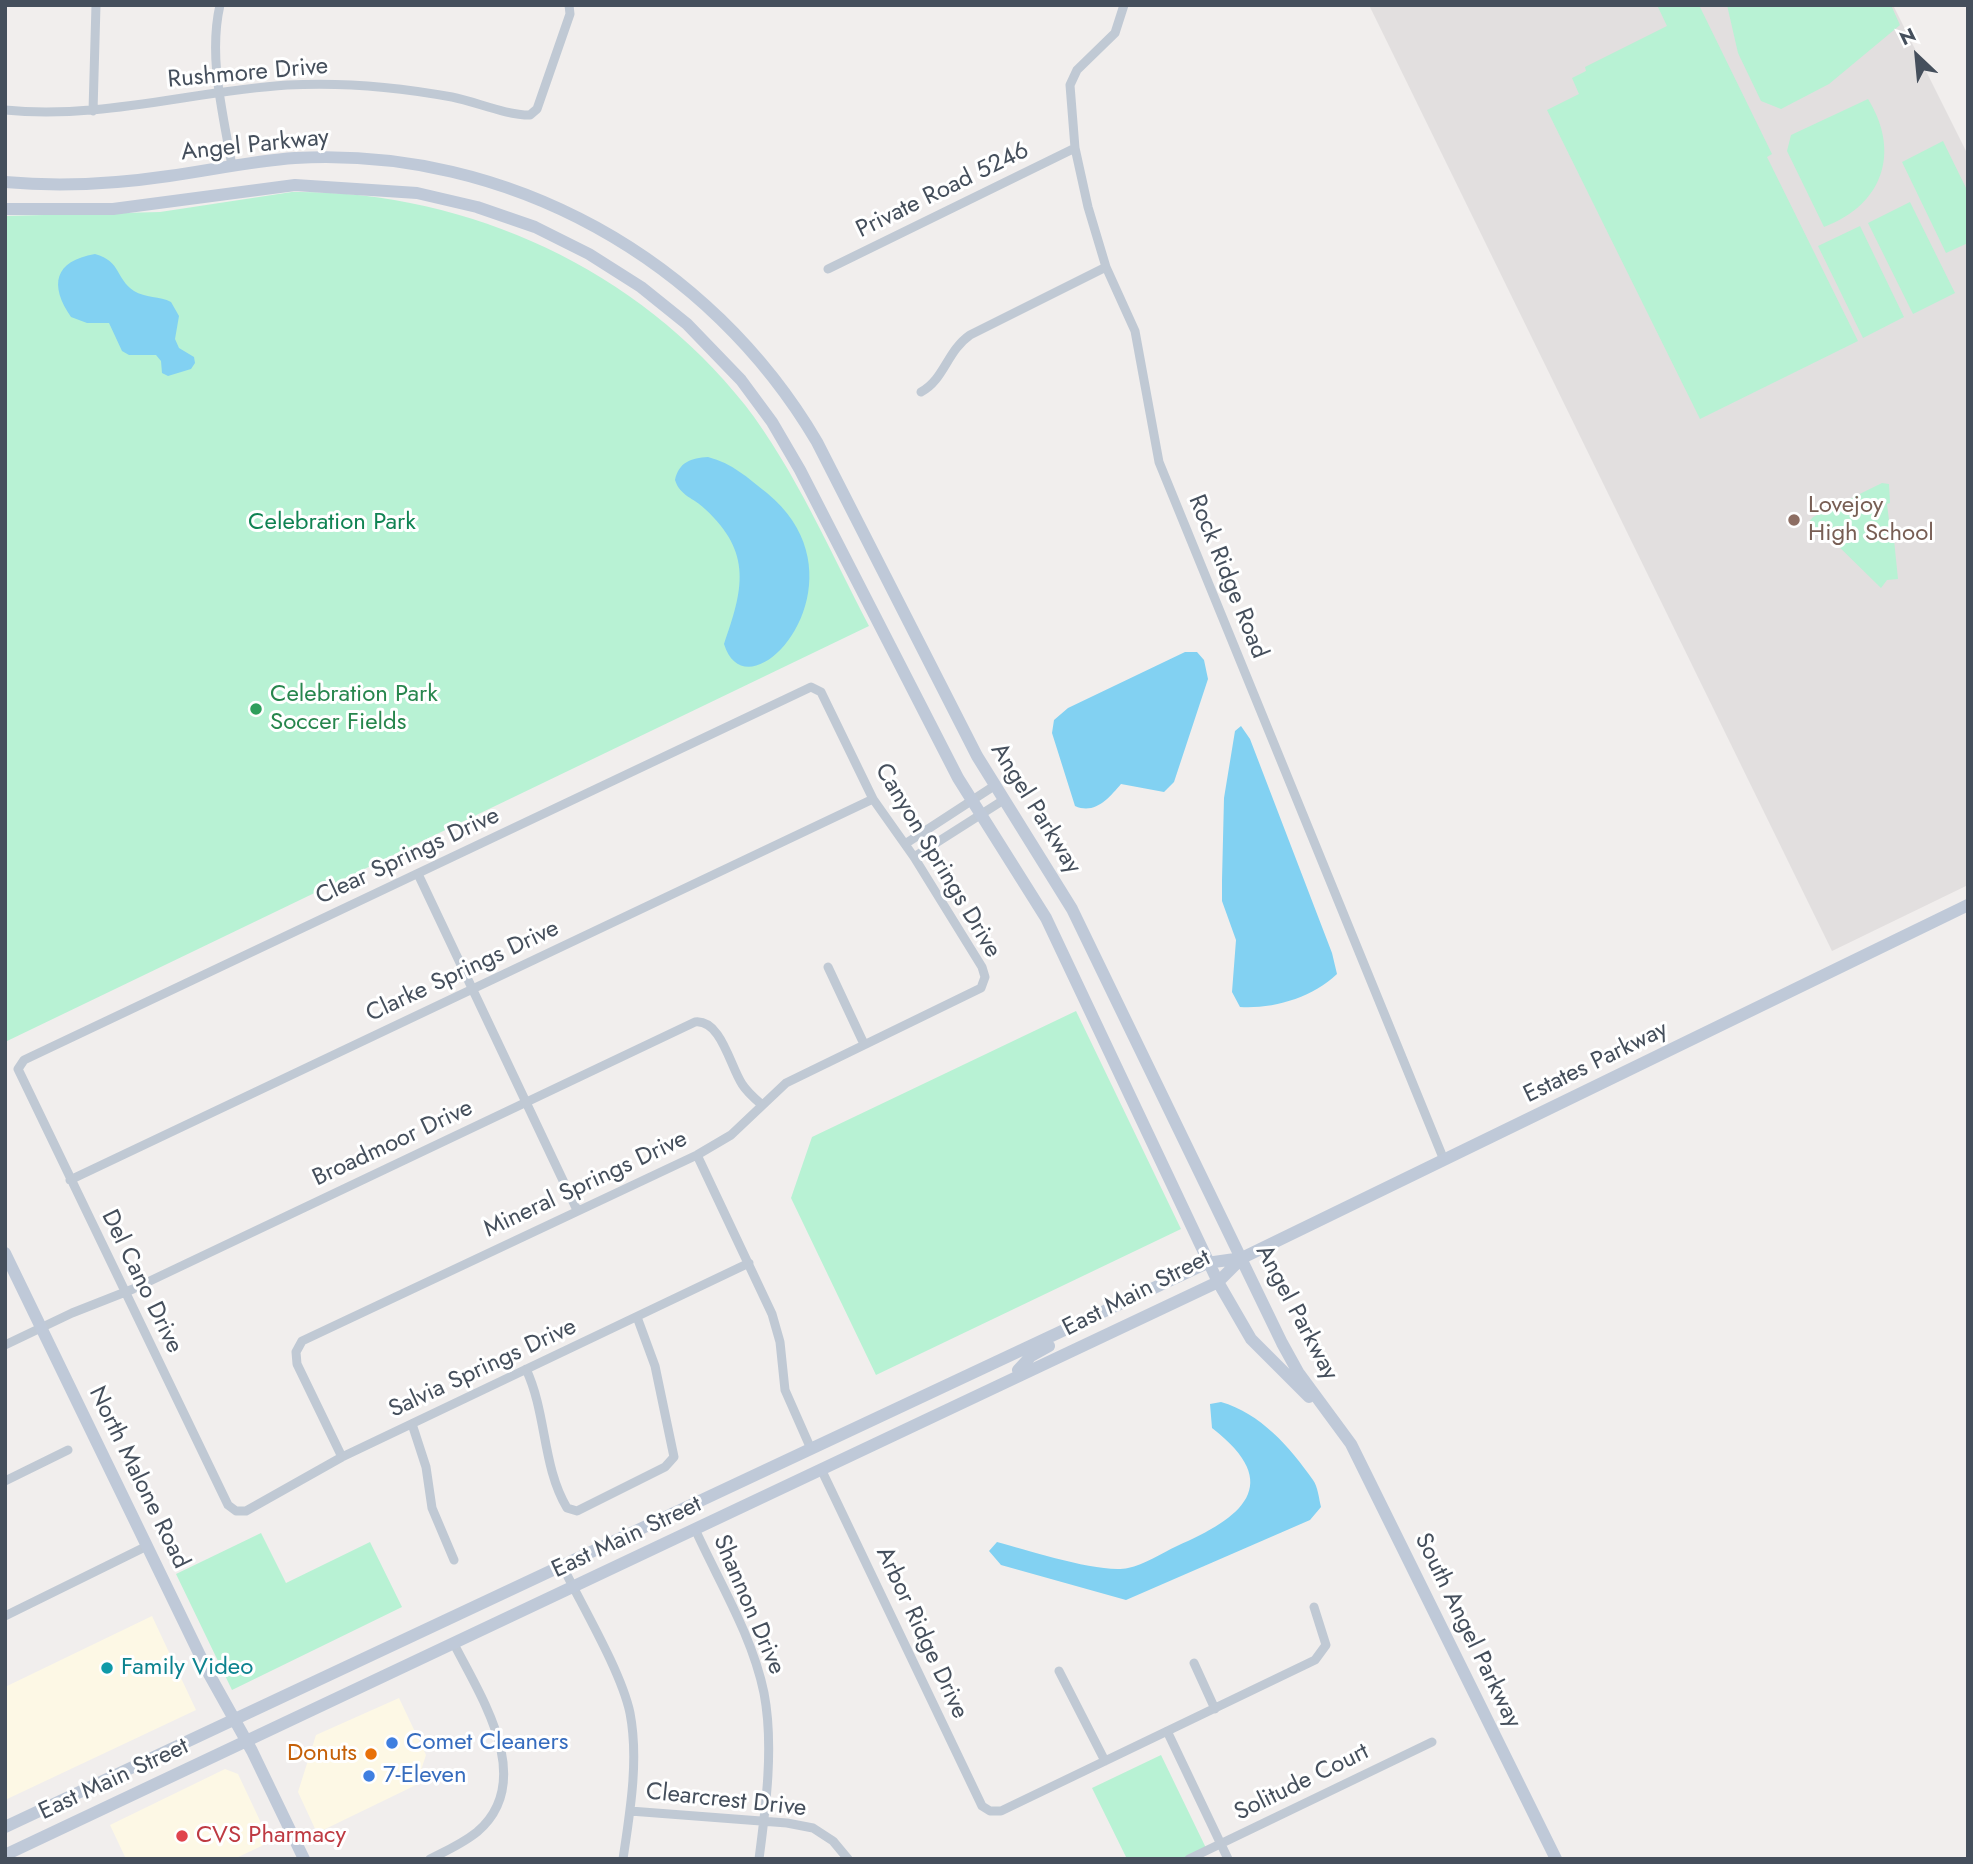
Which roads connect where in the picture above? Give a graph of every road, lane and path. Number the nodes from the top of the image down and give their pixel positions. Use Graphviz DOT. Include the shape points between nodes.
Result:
graph roads {
  1 [pos="96,5"];
  2 [pos="220,5"];
  3 [pos="569,5"];
  4 [pos="1124,5"];
  5 [pos="219,93"];
  6 [pos="5,110"];
  7 [pos="93,111"];
  8 [pos="1075,148"];
  9 [pos="232,166"];
  10 [pos="5,182"];
  11 [pos="236,191"];
  12 [pos="5,209"];
  13 [pos="1106,267"];
  14 [pos="828,269"];
  15 [pos="921,392"];
  16 [pos="815,687"];
  17 [pos="994,786"];
  18 [pos="873,799"];
  19 [pos="972,801"];
  20 [pos="1002,801"];
  21 [pos="981,815"];
  22 [pos="905,844"];
  23 [pos="914,857"];
  24 [pos="418,874"];
  25 [pos="1968,905"];
  26 [pos="828,967"];
  27 [pos="984,983"];
  28 [pos="473,989"];
  29 [pos="864,1044"];
  30 [pos="19,1066"];
  31 [pos="526,1102"];
  32 [pos="761,1104"];
  33 [pos="697,1155"];
  34 [pos="1444,1160"];
  35 [pos="71,1180"];
  36 [pos="577,1210"];
  37 [pos="5,1253"];
  38 [pos="1242,1258"];
  39 [pos="1207,1263"];
  40 [pos="749,1264"];
  41 [pos="1218,1282"];
  42 [pos="125,1293"];
  43 [pos="637,1317"];
  44 [pos="1093,1317"];
  45 [pos="42,1327"];
  46 [pos="5,1345"];
  47 [pos="526,1369"];
  48 [pos="1020,1375"];
  49 [pos="412,1424"];
  50 [pos="1337,1424"];
  51 [pos="811,1449"];
  52 [pos="68,1450"];
  53 [pos="342,1457"];
  54 [pos="821,1469"];
  55 [pos="5,1481"];
  56 [pos="236,1511"];
  57 [pos="695,1529"];
  58 [pos="146,1546"];
  59 [pos="454,1560"];
  60 [pos="562,1565"];
  61 [pos="573,1587"];
  62 [pos="1314,1607"];
  63 [pos="5,1616"];
  64 [pos="454,1644"];
  65 [pos="1194,1663"];
  66 [pos="1059,1671"];
  67 [pos="1215,1709"];
  68 [pos="234,1721"];
  69 [pos="1167,1731"];
  70 [pos="246,1741"];
  71 [pos="1432,1742"];
  72 [pos="1105,1761"];
  73 [pos="630,1811"];
  74 [pos="38,1812"];
  75 [pos="763,1821"];
  76 [pos="5,1827"];
  77 [pos="49,1834"];
  78 [pos="1220,1844"];
  79 [pos="5,1855"];
  80 [pos="304,1859"];
  81 [pos="430,1859"];
  82 [pos="623,1859"];
  83 [pos="759,1859"];
  84 [pos="848,1859"];
  85 [pos="1189,1859"];
  86 [pos="1227,1859"];
  87 [pos="1556,1859"];
  1 -- 7 [label="street"];
  2 -- 5 [label="street" via="214,30"];
  3 -- 5 [label="street, Rushmore Drive" via="570,14 537,109 526,116 419,91 365,85 287,85"];
  4 -- 8 [label="street, Rock Ridge Road" via="1115,33 1077,70 1070,85"];
  5 -- 7 [label="street, Rushmore Drive"];
  5 -- 9 [label="street"];
  6 -- 7 [label="street, Rushmore Drive"];
  8 -- 13 [label="street, Rock Ridge Road"];
  8 -- 14 [label="street, Private Road 5246"];
  9 -- 10 [label="main road, Angel Parkway" via="73,184"];
  9 -- 11 [label="main road"];
  9 -- 17 [label="main road, Angel Parkway" via="295,158 358,158 421,165 482,179 599,227 702,299 746,344 800,414"];
  11 -- 12 [label="main road, Angel Parkway" via="113,209"];
  11 -- 19 [label="main road, Angel Parkway" via="295,184 356,187 417,193 477,207 535,227 589,254 687,324 741,380 783,439"];
  13 -- 15 [label="street" via="970,335 954,347 934,383"];
  13 -- 34 [label="street, Rock Ridge Road" via="1135,331 1159,462"];
  16 -- 18 [label="street, Canyon Springs Drive"];
  16 -- 24 [label="street, Clear Springs Drive"];
  17 -- 19 [label="street"];
  17 -- 20 [label="main road, Angel Parkway"];
  18 -- 22 [label="street, Canyon Springs Drive"];
  18 -- 28 [label="street, Clarke Springs Drive"];
  19 -- 21 [label="main road, Angel Parkway"];
  19 -- 22 [label="street"];
  20 -- 21 [label="street"];
  20 -- 38 [label="main road, Angel Parkway" via="1072,909"];
  21 -- 23 [label="street"];
  21 -- 39 [label="main road, Angel Parkway" via="1045,918"];
  22 -- 23 [label="street, Canyon Springs Drive"];
  23 -- 27 [label="street, Canyon Springs Drive" via="970,945 984,972"];
  24 -- 28 [label="street"];
  24 -- 30 [label="street, Clear Springs Drive"];
  25 -- 34 [label="main road, Estates Parkway"];
  26 -- 29 [label="street"];
  27 -- 29 [label="street, Mineral Springs Drive" via="977,992"];
  28 -- 31 [label="street"];
  28 -- 35 [label="street, Clarke Springs Drive"];
  29 -- 32 [label="street, Mineral Springs Drive" via="786,1083"];
  30 -- 35 [label="street, Del Cano Drive"];
  31 -- 32 [label="street, Broadmoor Drive" via="701,1021 715,1030 744,1088"];
  31 -- 36 [label="street"];
  31 -- 42 [label="street, Broadmoor Drive"];
  32 -- 33 [label="street, Mineral Springs Drive" via="731,1135"];
  33 -- 36 [label="street, Mineral Springs Drive"];
  33 -- 40 [label="street"];
  34 -- 38 [label="main road, Estates Parkway"];
  35 -- 42 [label="street, Del Cano Drive"];
  36 -- 53 [label="street, Mineral Springs Drive" via="302,1341 296,1352 297,1364"];
  37 -- 45 [label="main road, North Malone Road"];
  38 -- 39 [label="main road, East Main Street"];
  38 -- 41 [label="main road, East Main Street"];
  38 -- 50 [label="main road, Angel Parkway" via="1298,1372"];
  39 -- 41 [label="main road, Angel Parkway"];
  39 -- 44 [label="main road, East Main Street"];
  40 -- 43 [label="street, Salvia Springs Drive"];
  40 -- 51 [label="street" via="777,1327 785,1390"];
  41 -- 48 [label="main road, East Main Street"];
  41 -- 50 [label="main road, Angel Parkway" via="1251,1339"];
  42 -- 45 [label="street, Broadmoor Drive"];
  42 -- 56 [label="street, Del Cano Drive" via="229,1505"];
  43 -- 47 [label="street, Salvia Springs Drive"];
  43 -- 47 [label="street" via="655,1366 674,1457 665,1467 578,1511 567,1508 555,1481"];
  44 -- 48 [label="main road" via="1023,1362"];
  44 -- 51 [label="main road, East Main Street"];
  45 -- 46 [label="street, Broadmoor Drive"];
  45 -- 58 [label="main road, North Malone Road"];
  47 -- 49 [label="street, Salvia Springs Drive"];
  48 -- 54 [label="main road, East Main Street"];
  49 -- 53 [label="street, Salvia Springs Drive"];
  49 -- 59 [label="street" via="426,1467 432,1508"];
  50 -- 87 [label="main road, South Angel Parkway" via="1384,1509"];
  51 -- 54 [label="main road"];
  51 -- 60 [label="main road, East Main Street"];
  52 -- 55 [label="street"];
  53 -- 56 [label="street, Salvia Springs Drive" via="246,1511"];
  54 -- 57 [label="main road, East Main Street"];
  54 -- 72 [label="street, Arbor Ridge Drive" via="982,1806 1001,1811"];
  57 -- 61 [label="main road, East Main Street"];
  57 -- 75 [label="street, Shannon Drive" via="749,1645 764,1692 768,1719"];
  58 -- 63 [label="street"];
  58 -- 68 [label="main road, North Malone Road"];
  60 -- 61 [label="street"];
  60 -- 68 [label="main road, East Main Street"];
  61 -- 64 [label="main road, East Main Street"];
  61 -- 73 [label="street" via="629,1709 633,1745"];
  62 -- 67 [label="street" via="1326,1645 1315,1660"];
  64 -- 70 [label="main road, East Main Street"];
  64 -- 81 [label="street" via="496,1733 504,1775 496,1805 485,1823 462,1843"];
  65 -- 67 [label="street"];
  66 -- 72 [label="street"];
  67 -- 69 [label="street"];
  68 -- 70 [label="main road, North Malone Road"];
  68 -- 74 [label="main road, East Main Street"];
  69 -- 72 [label="street"];
  69 -- 78 [label="street"];
  70 -- 77 [label="main road, East Main Street"];
  70 -- 80 [label="main road, North Malone Road"];
  71 -- 78 [label="street, Solitude Court"];
  73 -- 75 [label="street, Clearcrest Drive"];
  73 -- 82 [label="street"];
  74 -- 76 [label="main road, East Main Street"];
  74 -- 77 [label="main road"];
  75 -- 83 [label="street, Shannon Drive"];
  75 -- 84 [label="street, Clearcrest Drive" via="813,1828 833,1841"];
  77 -- 79 [label="main road, East Main Street"];
  78 -- 85 [label="street, Solitude Court"];
  78 -- 86 [label="street"];
}
